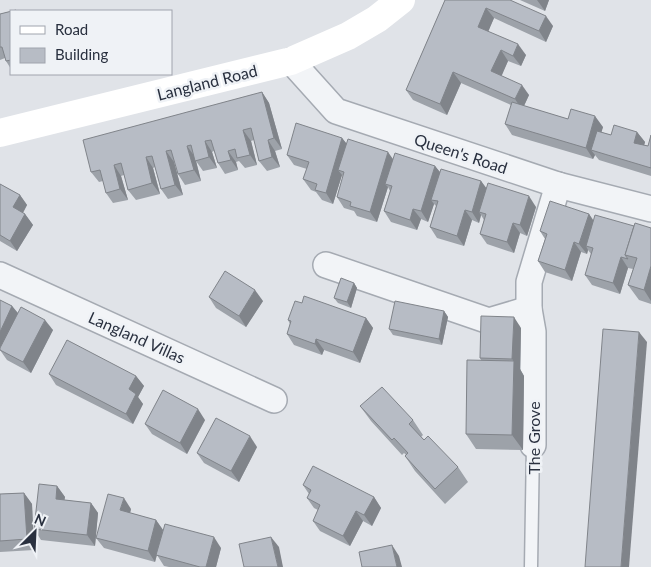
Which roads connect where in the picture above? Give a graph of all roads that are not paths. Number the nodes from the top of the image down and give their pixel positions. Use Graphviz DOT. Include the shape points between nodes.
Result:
graph roads {
  1 [pos="401,0"];
  2 [pos="291,61"];
  3 [pos="0,134"];
  4 [pos="558,185"];
  5 [pos="651,209"];
  6 [pos="326,266"];
  7 [pos="0,275"];
  8 [pos="530,309"];
  9 [pos="274,400"];
  10 [pos="533,445"];
  11 [pos="531,567"];
  1 -- 2 [label="main road, Langland Road" via="348,36"];
  2 -- 3 [label="main road, Langland Road"];
  2 -- 4 [label="street, Queen's Road" via="336,112"];
  4 -- 5 [label="street, Queen's Road"];
  4 -- 8 [label="street, The Grove" via="529,282"];
  6 -- 8 [label="street" via="488,321"];
  7 -- 9 [label="street, Langland Villas"];
  8 -- 10 [label="street, The Grove"];
  10 -- 11 [label="lane, The Grove"];
}
